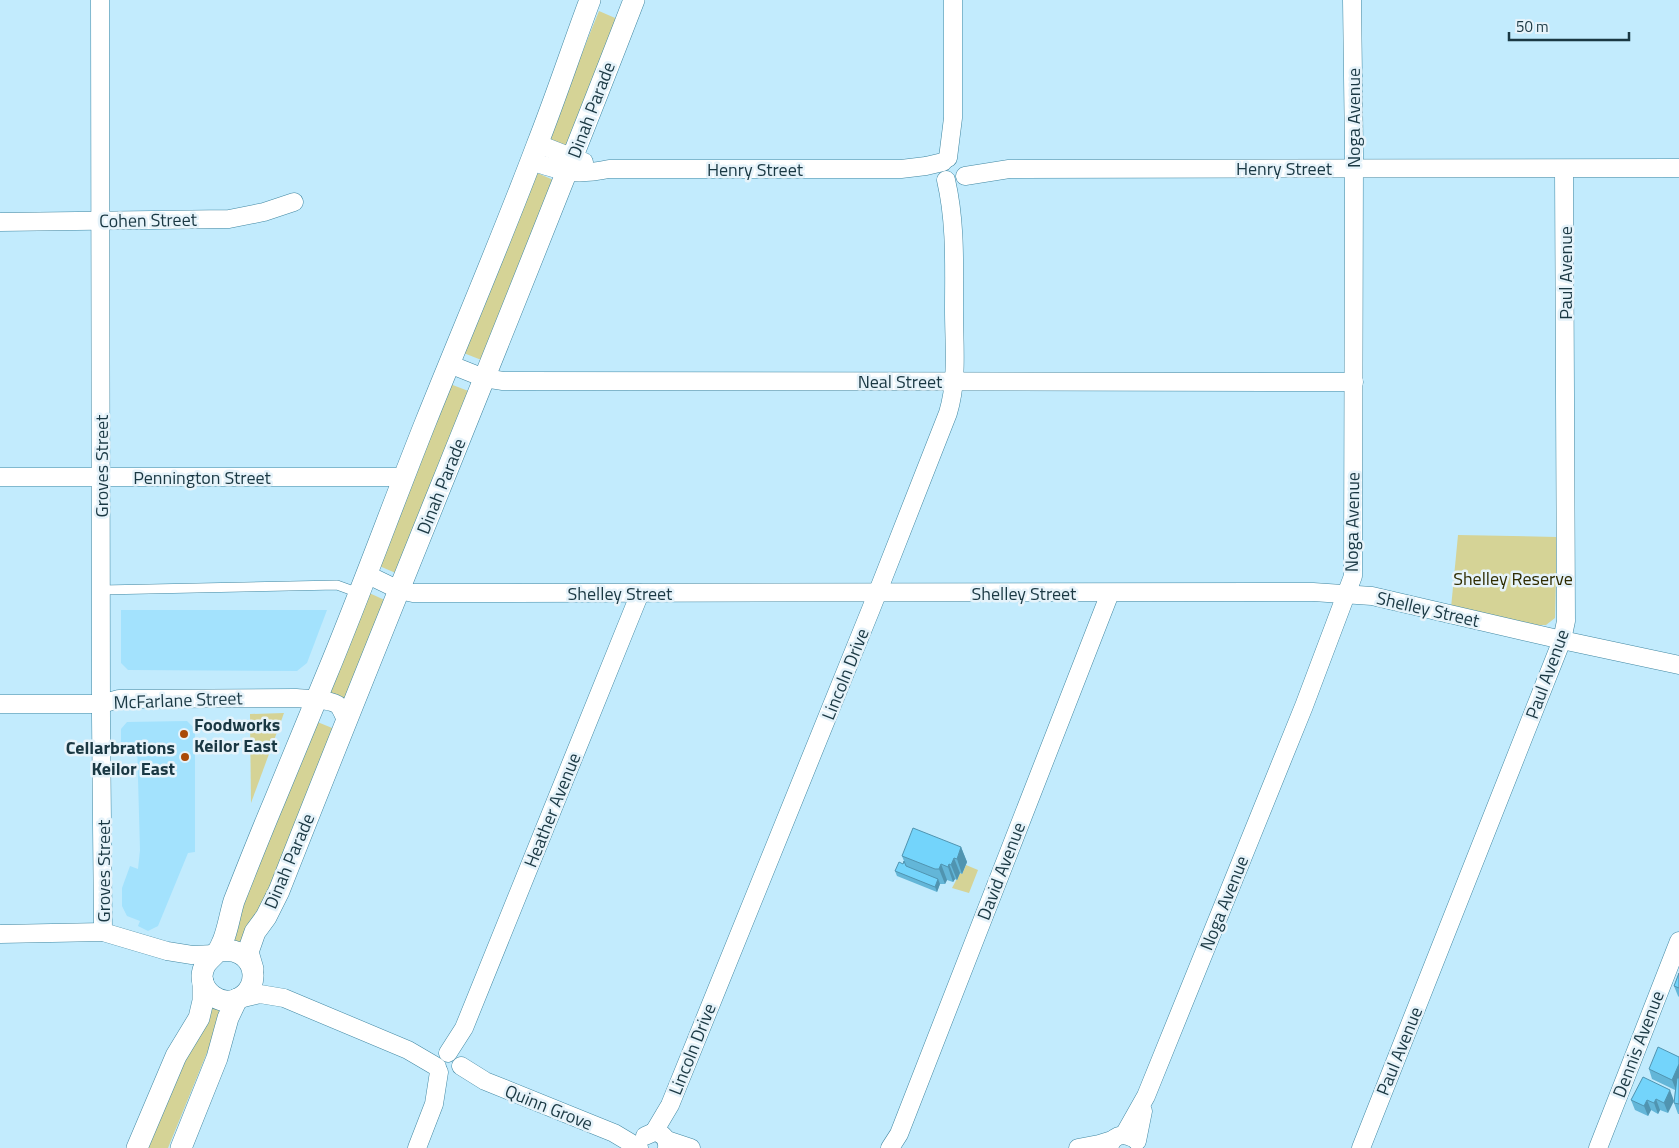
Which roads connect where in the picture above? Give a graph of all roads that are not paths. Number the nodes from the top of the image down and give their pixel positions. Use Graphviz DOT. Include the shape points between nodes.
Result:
graph roads {
  1 [pos="100,0"];
  2 [pos="590,0"];
  3 [pos="634,0"];
  4 [pos="953,0"];
  5 [pos="1352,0"];
  6 [pos="534,153"];
  7 [pos="570,165"];
  8 [pos="1679,168"];
  9 [pos="954,169"];
  10 [pos="1353,169"];
  11 [pos="1564,169"];
  12 [pos="294,202"];
  13 [pos="0,222"];
  14 [pos="101,222"];
  15 [pos="449,364"];
  16 [pos="484,378"];
  17 [pos="955,381"];
  18 [pos="1354,382"];
  19 [pos="0,477"];
  20 [pos="404,477"];
  21 [pos="101,478"];
  22 [pos="362,584"];
  23 [pos="102,590"];
  24 [pos="399,590"];
  25 [pos="640,592"];
  26 [pos="877,592"];
  27 [pos="1110,593"];
  28 [pos="1346,594"];
  29 [pos="1562,640"];
  30 [pos="1679,664"];
  31 [pos="316,699"];
  32 [pos="0,704"];
  33 [pos="101,704"];
  34 [pos="346,720"];
  35 [pos="104,932"];
  36 [pos="0,934"];
  37 [pos="1679,941"];
  38 [pos="167,951"];
  39 [pos="216,953"];
  40 [pos="253,970"];
  41 [pos="203,980"];
  42 [pos="284,998"];
  43 [pos="238,999"];
  44 [pos="449,1066"];
  45 [pos="654,1141"];
  46 [pos="1124,1142"];
  47 [pos="137,1148"];
  48 [pos="181,1148"];
  49 [pos="417,1148"];
  50 [pos="691,1148"];
  51 [pos="890,1148"];
  52 [pos="1078,1148"];
  53 [pos="1361,1148"];
  54 [pos="1598,1148"];
  1 -- 14 [label="street, Groves Street"];
  2 -- 6 [label="street, Dinah Parade"];
  3 -- 7 [label="street, Dinah Parade"];
  4 -- 9 [label="street, Lincoln Drive"];
  5 -- 10 [label="street, Noga Avenue"];
  6 -- 7 [label="street, Henry Street"];
  6 -- 15 [label="street, Dinah Parade"];
  7 -- 9 [label="street, Henry Street" via="590,165 608,170 901,169 926,166"];
  7 -- 16 [label="street, Dinah Parade"];
  8 -- 11 [label="street, Henry Street"];
  9 -- 10 [label="street, Henry Street"];
  9 -- 17 [label="street, Lincoln Drive" via="950,200"];
  10 -- 11 [label="street, Henry Street"];
  10 -- 18 [label="street, Noga Avenue"];
  11 -- 29 [label="street, Paul Avenue" via="1566,621"];
  12 -- 14 [label="street, Cohen Street" via="229,219"];
  13 -- 14 [label="street, Cohen Street"];
  14 -- 21 [label="street, Groves Street"];
  15 -- 16 [label="street, Neal Street"];
  15 -- 20 [label="street, Dinah Parade"];
  16 -- 17 [label="street, Neal Street" via="503,381"];
  16 -- 24 [label="street, Dinah Parade"];
  17 -- 18 [label="street, Neal Street"];
  17 -- 26 [label="street, Lincoln Drive" via="948,413"];
  18 -- 28 [label="street, Noga Avenue" via="1353,576"];
  19 -- 21 [label="street, Pennington Street"];
  20 -- 21 [label="street, Pennington Street"];
  20 -- 22 [label="street, Dinah Parade"];
  21 -- 23 [label="street, Groves Street"];
  22 -- 23 [label="lane"];
  22 -- 24 [label="street, Shelley Street"];
  22 -- 31 [label="street, Dinah Parade"];
  23 -- 33 [label="street, Groves Street"];
  24 -- 25 [label="street, Shelley Street" via="413,593"];
  24 -- 34 [label="street, Dinah Parade"];
  25 -- 26 [label="street, Shelley Street"];
  25 -- 44 [label="street, Heather Avenue"];
  26 -- 27 [label="street, Shelley Street"];
  26 -- 45 [label="street, Lincoln Drive"];
  27 -- 28 [label="street, Shelley Street"];
  27 -- 51 [label="street, David Avenue" via="899,1134"];
  28 -- 29 [label="street, Shelley Street" via="1372,596"];
  28 -- 46 [label="street, Noga Avenue" via="1304,706 1146,1096"];
  29 -- 30 [label="street, Shelley Street"];
  29 -- 53 [label="street, Paul Avenue"];
  31 -- 33 [label="street, McFarlane Street" via="119,699"];
  31 -- 34 [label="street, McFarlane Street" via="336,704"];
  31 -- 39 [label="street, Dinah Parade" via="247,866"];
  32 -- 33 [label="street, McFarlane Street"];
  33 -- 35 [label="street, Groves Street"];
  34 -- 40 [label="street, Dinah Parade" via="279,891 255,932 248,952"];
  35 -- 36 [label="street"];
  35 -- 38 [label="street"];
  37 -- 54 [label="street, Dennis Avenue"];
  38 -- 39 [label="street" via="192,955"];
  38 -- 41 [label="street"];
  39 -- 40 [label="street" via="226,950 242,954"];
  39 -- 41 [label="street" via="204,964"];
  40 -- 42 [label="street, Quinn Grove"];
  40 -- 43 [label="street" via="250,987"];
  41 -- 43 [label="street" via="213,996 221,1000"];
  41 -- 47 [label="street" via="200,1018 176,1056"];
  42 -- 43 [label="street, Quinn Grove" via="260,994"];
  42 -- 44 [label="street, Quinn Grove"];
  43 -- 48 [label="street" via="228,1018 217,1058"];
  44 -- 45 [label="street, Quinn Grove" via="614,1133"];
  44 -- 49 [label="street, Heather Avenue"];
  45 -- 50 [label="street, Quinn Grove"];
  46 -- 52 [label="street"];
}
